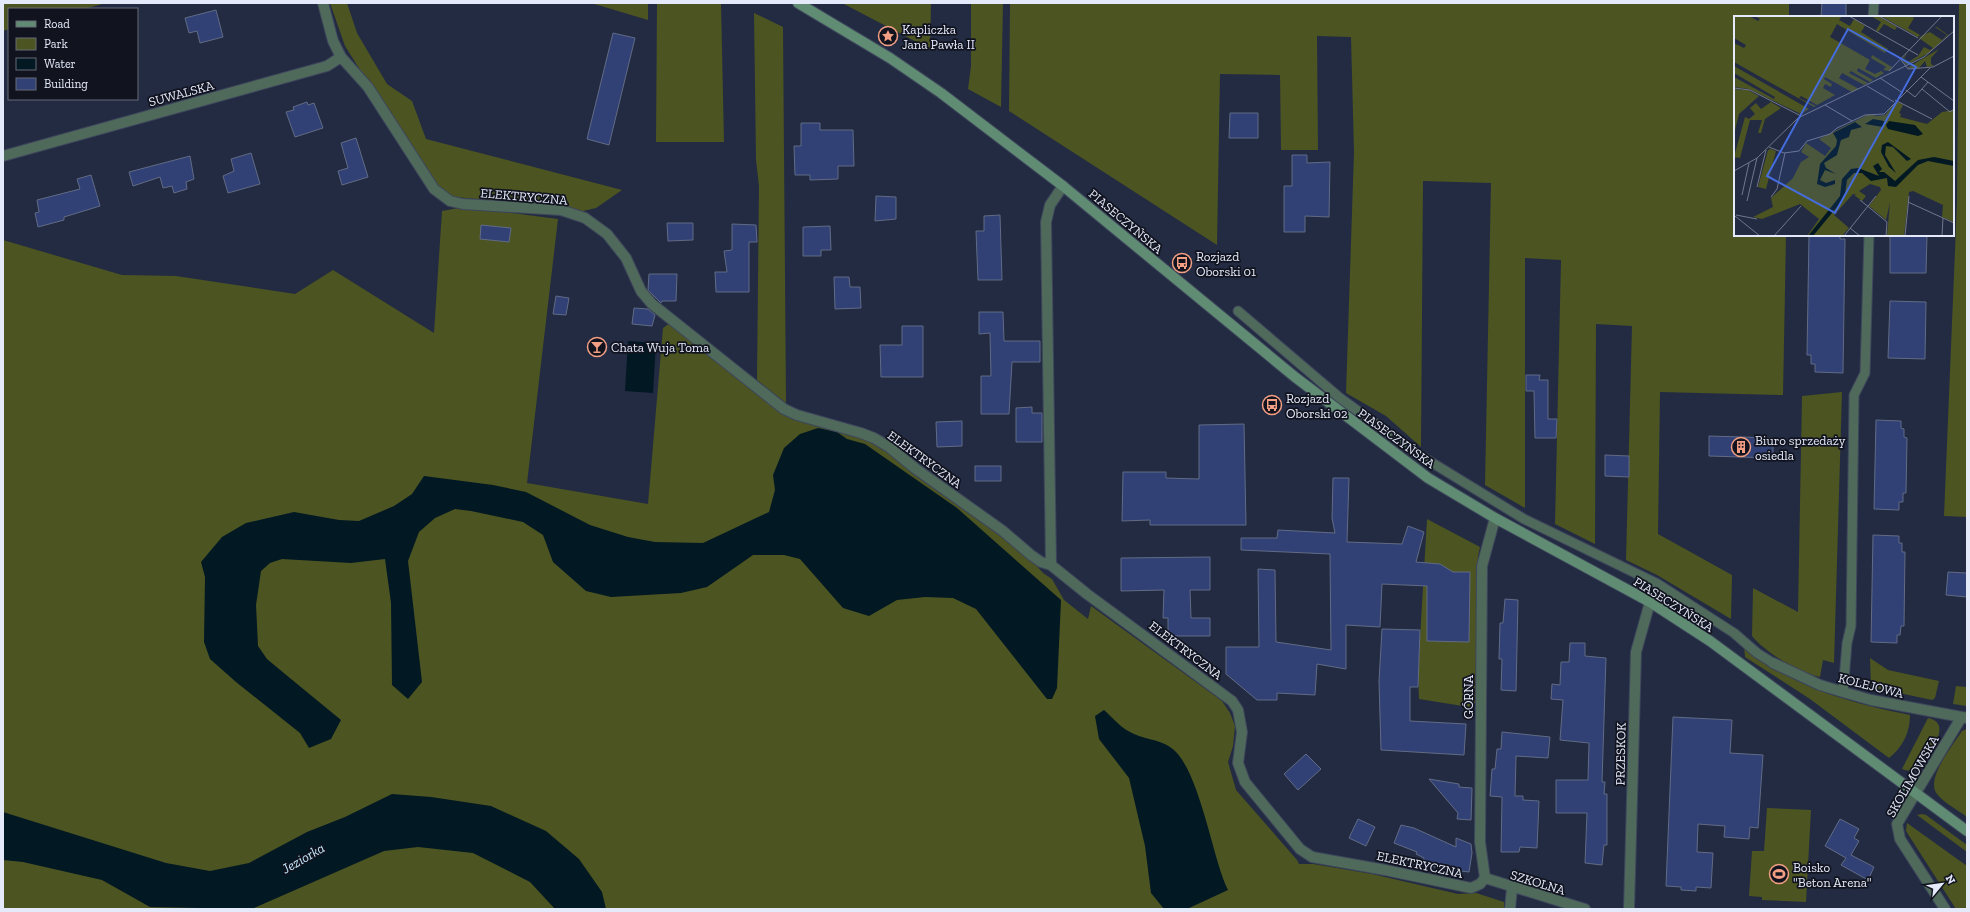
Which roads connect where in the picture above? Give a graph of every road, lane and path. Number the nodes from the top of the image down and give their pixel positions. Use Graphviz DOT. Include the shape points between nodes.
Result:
graph roads {
  1 [pos="323,3"];
  2 [pos="798,3"];
  3 [pos="1874,3"];
  4 [pos="807,6"];
  5 [pos="1873,16"];
  6 [pos="341,57"];
  7 [pos="3,156"];
  8 [pos="1063,186"];
  9 [pos="1869,236"];
  10 [pos="1238,311"];
  11 [pos="1495,518"];
  12 [pos="1051,565"];
  13 [pos="1650,602"];
  14 [pos="1773,663"];
  15 [pos="1843,692"];
  16 [pos="1964,718"];
  17 [pos="1915,792"];
  18 [pos="1967,831"];
  19 [pos="1485,878"];
  20 [pos="1512,888"];
  21 [pos="1510,909"];
  22 [pos="1585,909"];
  23 [pos="1629,909"];
  24 [pos="1945,909"];
  1 -- 6 [label="street, ELEKTRYCZNA" via="333,41"];
  2 -- 4 [label="main road, PIASECZYŃSKA"];
  3 -- 5 [label="lane"];
  4 -- 8 [label="main road, PIASECZYŃSKA" via="941,93"];
  6 -- 7 [label="street, SUWALSKA" via="327,66"];
  6 -- 12 [label="street, ELEKTRYCZNA" via="368,87 409,153 434,189 442,196 463,204 561,210 585,218 607,234 626,258 641,291 652,304 784,409 874,438 890,447 916,469 1003,531 1031,555"];
  8 -- 11 [label="main road, PIASECZYŃSKA" via="1295,377 1384,446 1428,478"];
  8 -- 12 [label="street" via="1050,205 1046,222"];
  9 -- 15 [label="lane" via="1865,373 1854,395 1851,626"];
  10 -- 14 [label="lane" via="1340,398 1413,451 1524,519 1658,584 1734,633"];
  11 -- 13 [label="main road, PIASECZYŃSKA"];
  11 -- 19 [label="street, GÓRNA" via="1482,566 1480,842"];
  12 -- 19 [label="street, ELEKTRYCZNA" via="1232,701 1238,710 1242,732 1238,763 1245,782 1300,849 1312,857 1471,888"];
  13 -- 17 [label="main road, PIASECZYŃSKA" via="1710,642"];
  13 -- 23 [label="street, PRZESKOK" via="1636,652"];
  14 -- 15 [label="street, KOLEJOWA" via="1820,685"];
  15 -- 16 [label="street, KOLEJOWA"];
  16 -- 17 [label="street, SKOLIMOWSKA"];
  17 -- 18 [label="main road, PIASECZYŃSKA"];
  17 -- 24 [label="street, SKOLIMOWSKA" via="1897,824 1900,839"];
  19 -- 20 [label="street, SZKOLNA"];
  20 -- 21 [label="street"];
  20 -- 22 [label="street, SZKOLNA"];
}
